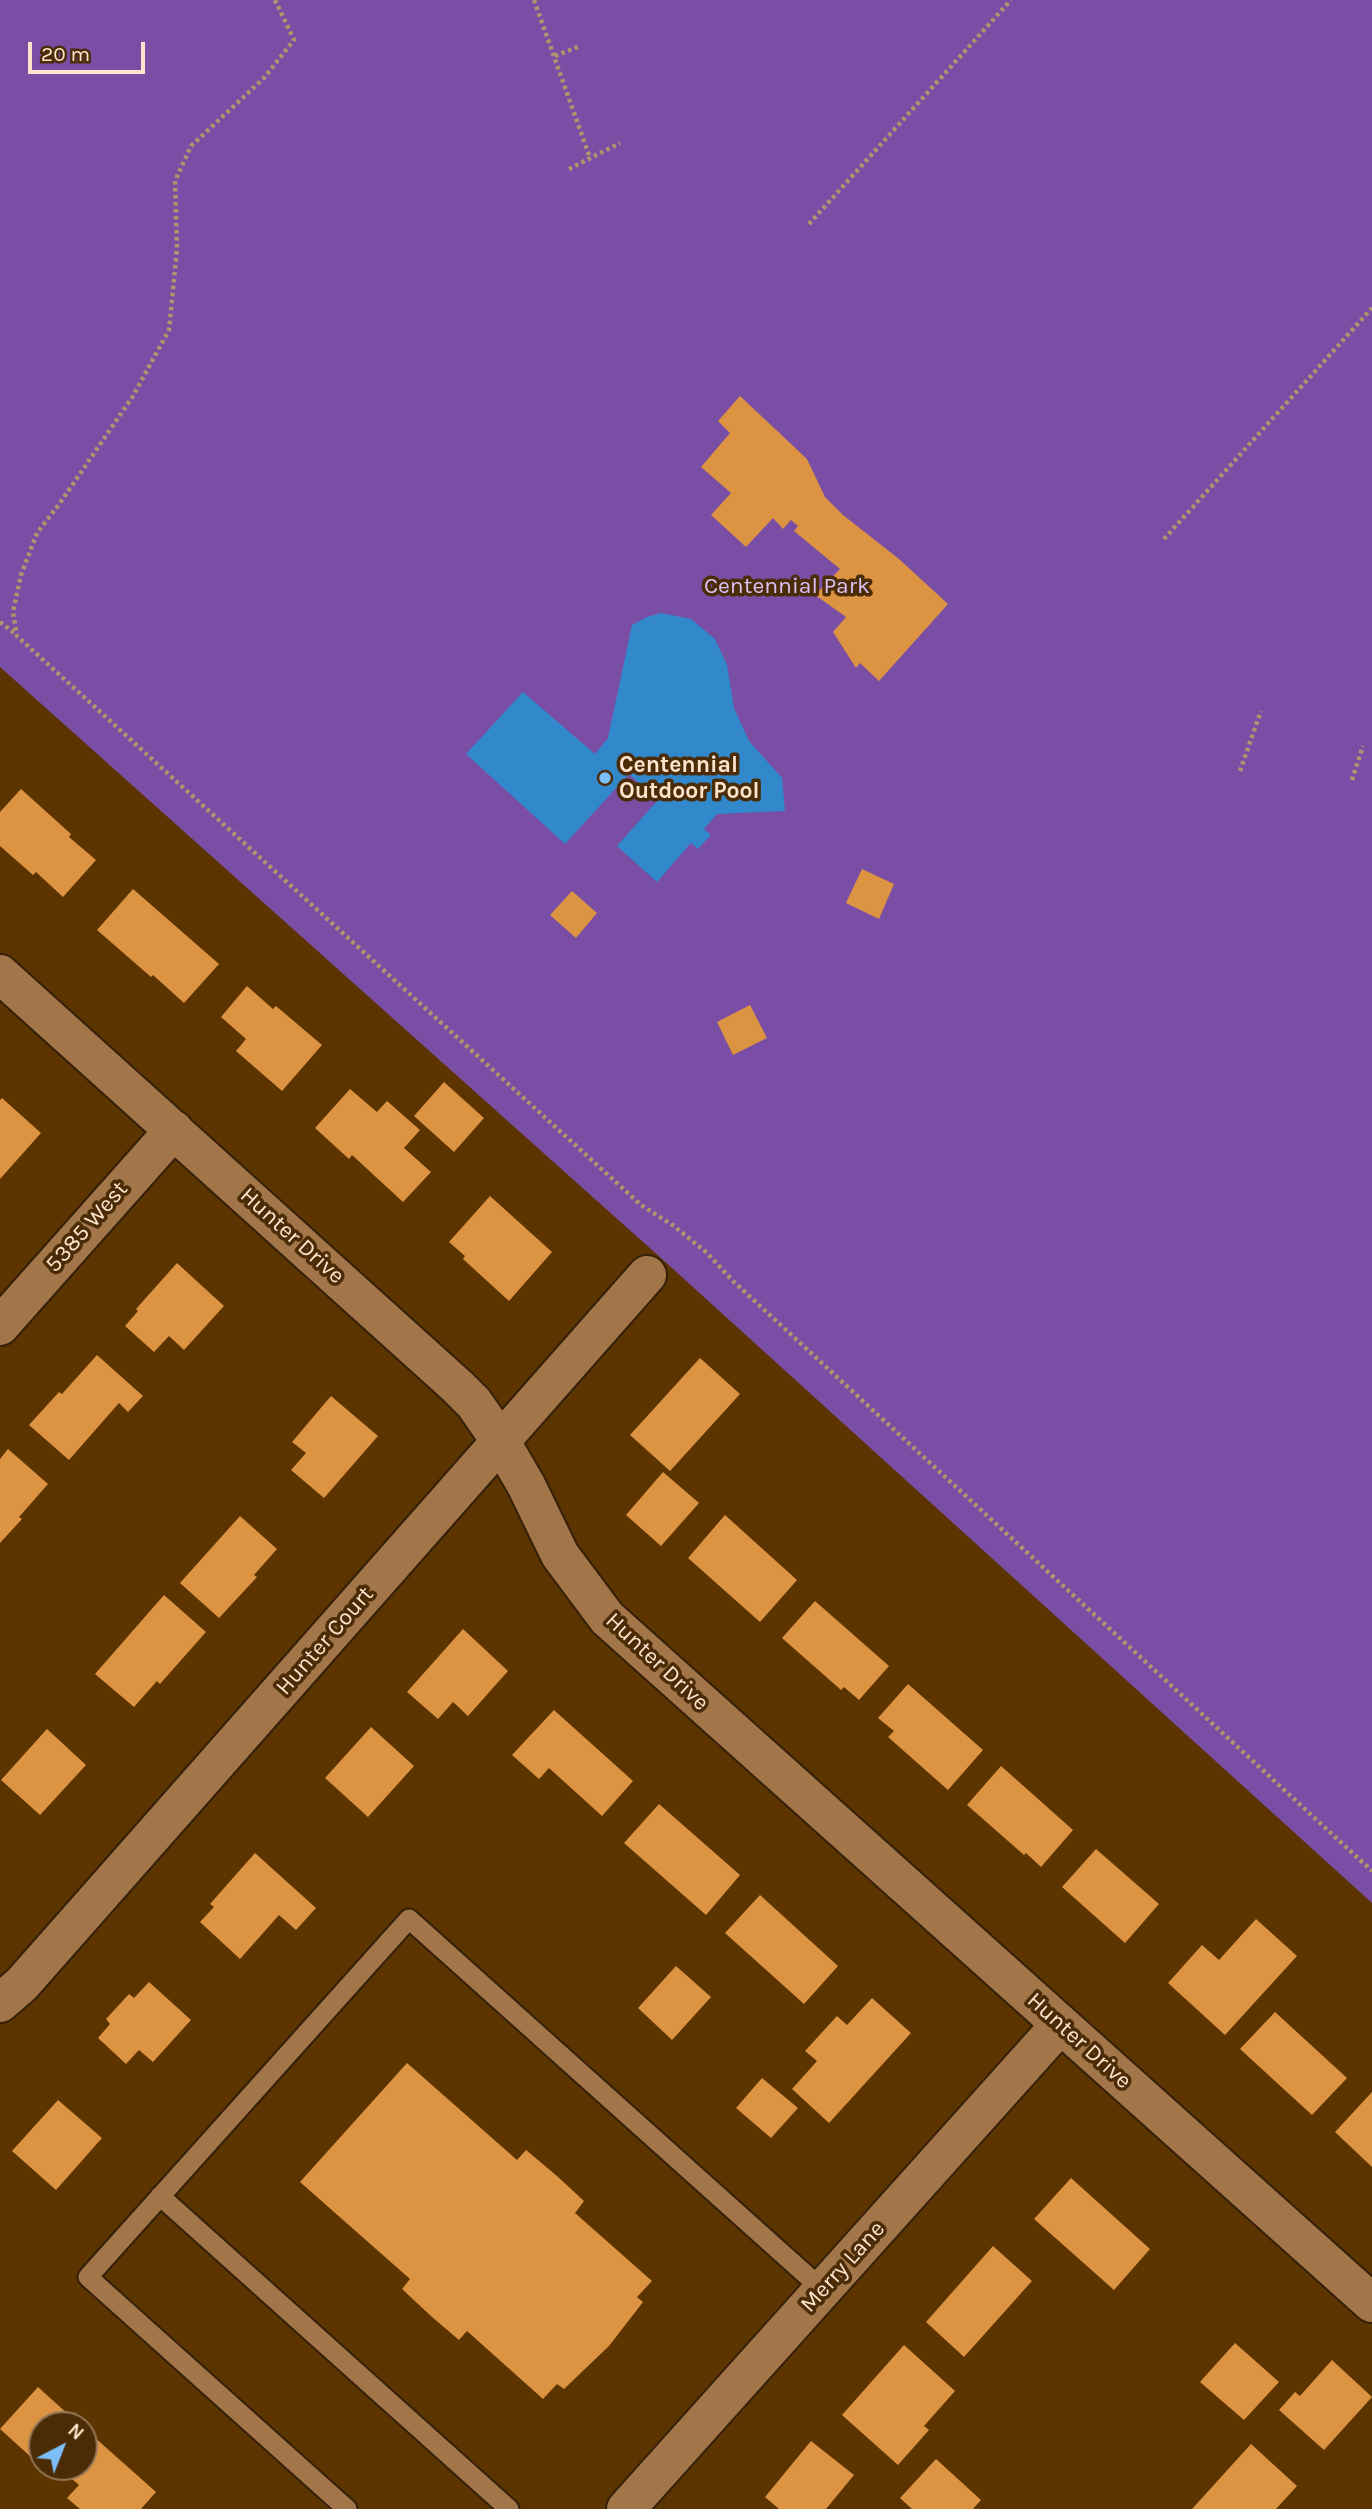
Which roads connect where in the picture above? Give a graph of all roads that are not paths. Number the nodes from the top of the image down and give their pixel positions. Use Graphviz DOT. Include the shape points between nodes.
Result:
graph roads {
  1 [pos="0,974"];
  2 [pos="174,1130"];
  3 [pos="648,1275"];
  4 [pos="0,1326"];
  5 [pos="500,1442"];
  6 [pos="0,2003"];
  7 [pos="1060,2025"];
  8 [pos="160,2196"];
  9 [pos="823,2290"];
  10 [pos="1372,2303"];
  11 [pos="347,2509"];
  12 [pos="509,2509"];
  13 [pos="626,2509"];
  1 -- 2 [label="street, Hunter Drive"];
  2 -- 4 [label="street, 5385 West"];
  2 -- 5 [label="street, Hunter Drive" via="458,1387"];
  3 -- 5 [label="street, Hunter Court"];
  5 -- 6 [label="street, Hunter Court" via="22,1984"];
  5 -- 7 [label="street, Hunter Drive" via="561,1555 607,1618"];
  7 -- 9 [label="street, Merry Lane"];
  7 -- 10 [label="street, Hunter Drive"];
  8 -- 9 [label="lane" via="409,1919"];
  8 -- 11 [label="lane" via="88,2277"];
  8 -- 12 [label="lane"];
  9 -- 13 [label="street, Merry Lane"];
}
